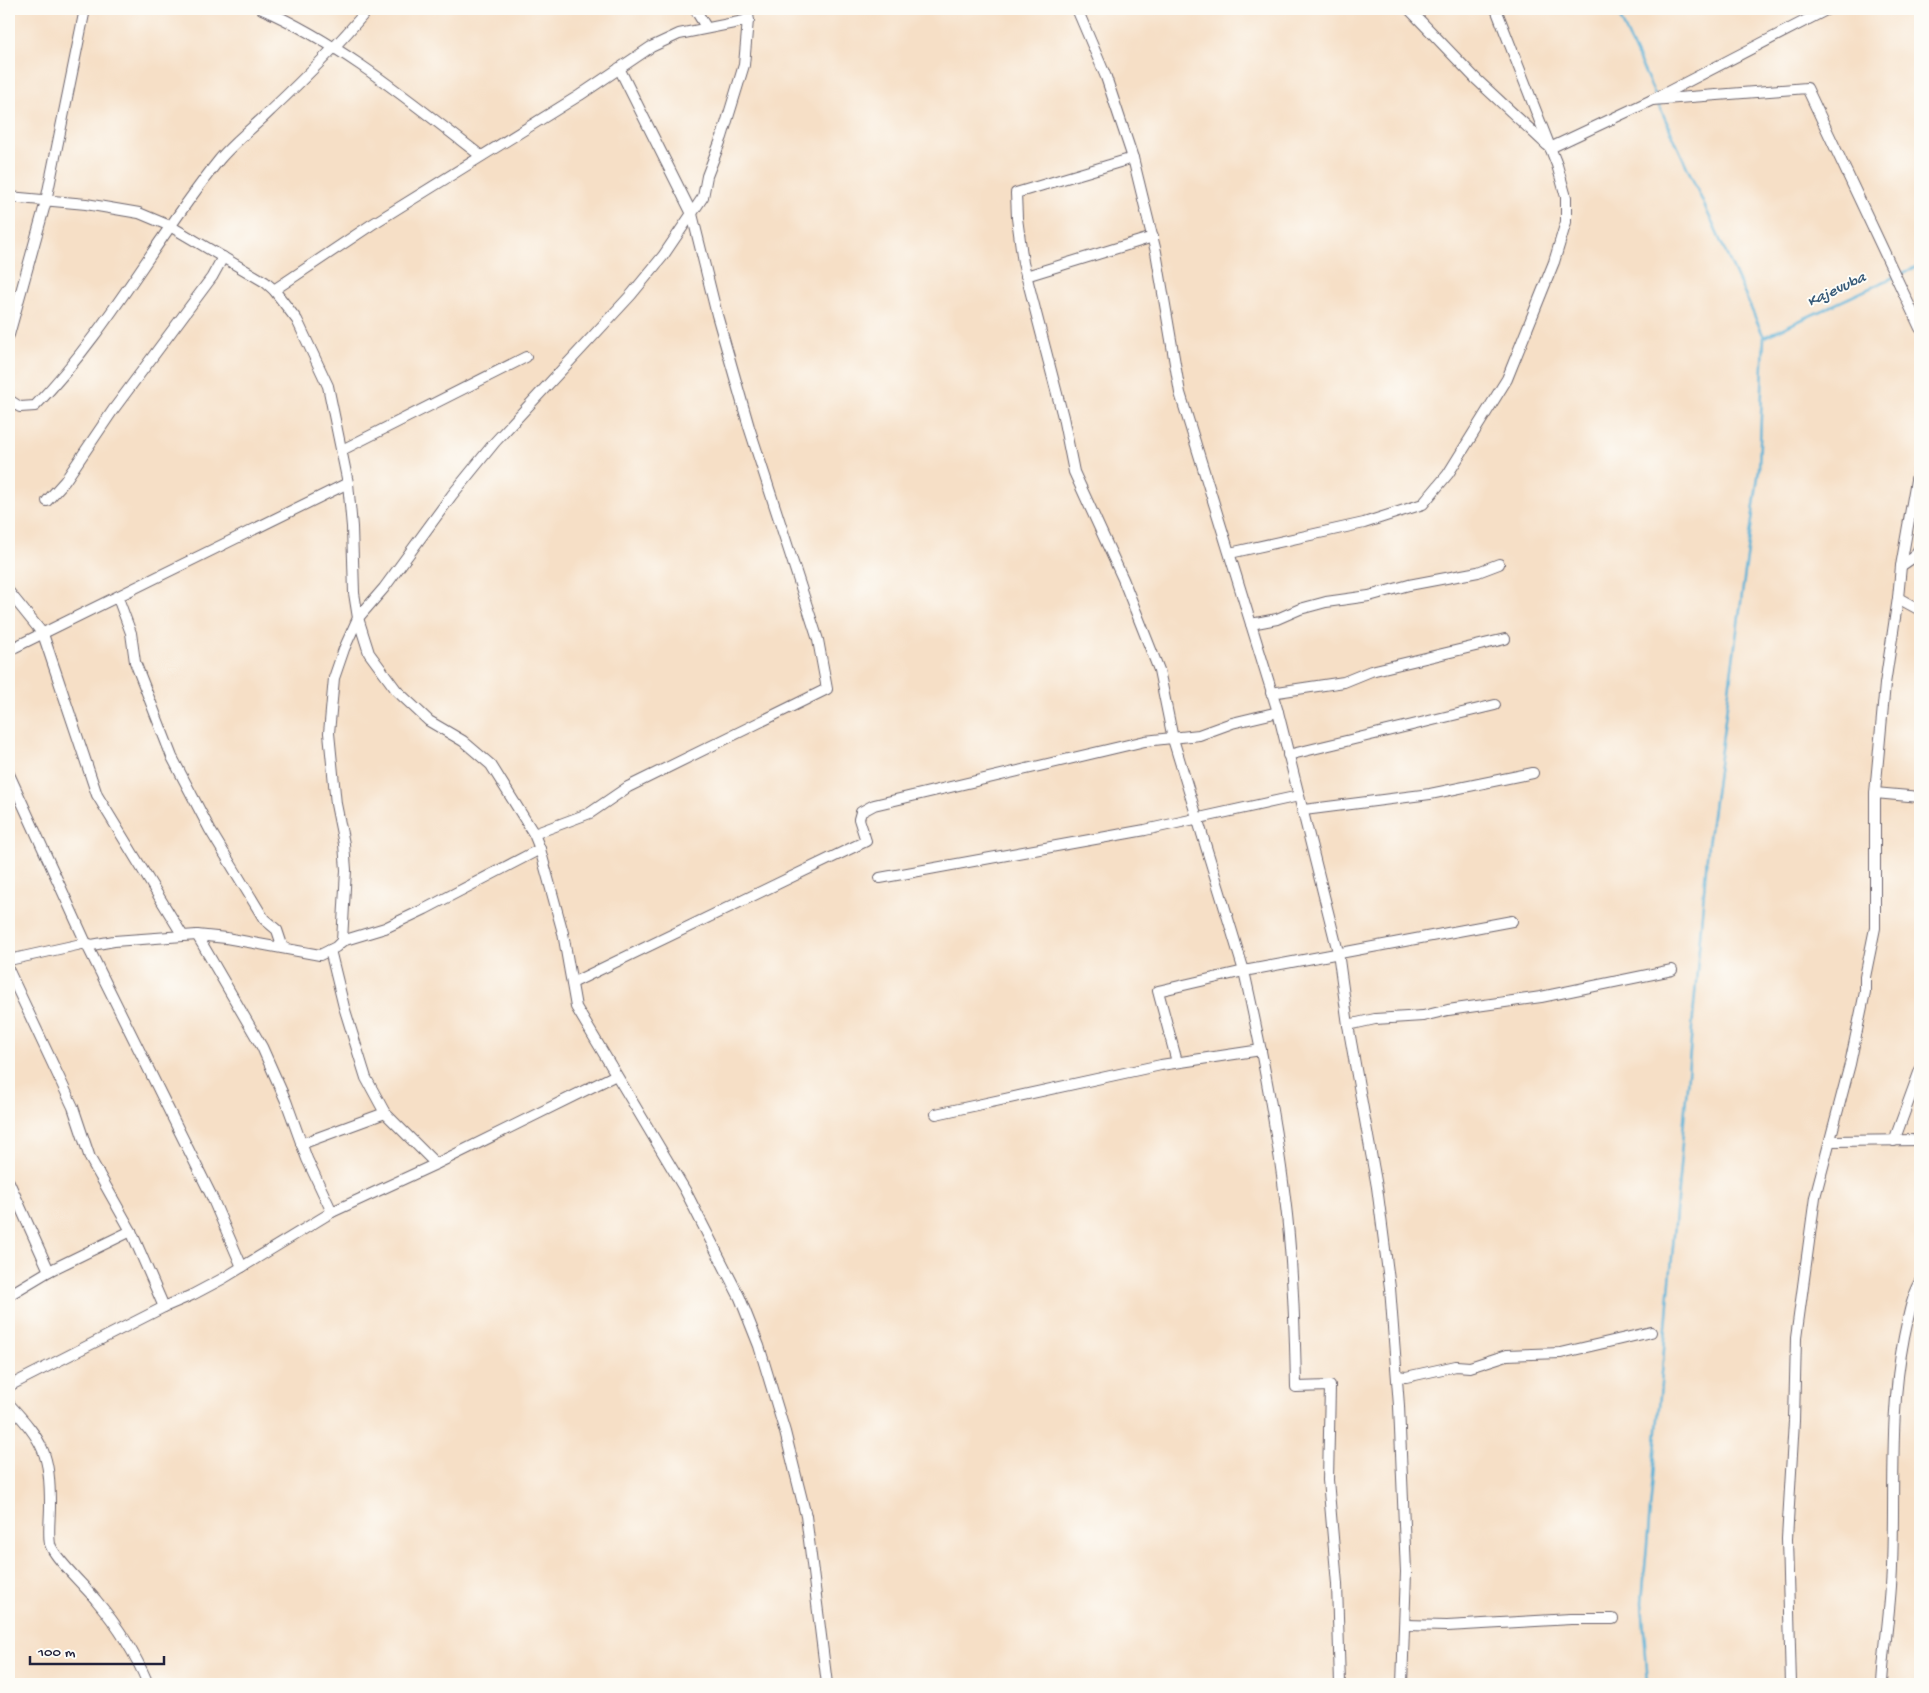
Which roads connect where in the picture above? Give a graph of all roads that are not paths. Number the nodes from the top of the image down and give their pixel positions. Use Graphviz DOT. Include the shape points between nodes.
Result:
graph roads {
  1 [pos="86,9"];
  2 [pos="262,9"];
  3 [pos="368,9"];
  4 [pos="695,9"];
  5 [pos="749,9"];
  6 [pos="1077,9"];
  7 [pos="1409,9"];
  8 [pos="1496,9"];
  9 [pos="1828,9"];
  10 [pos="748,20"];
  11 [pos="706,27"];
  12 [pos="334,48"];
  13 [pos="619,68"];
  14 [pos="1652,100"];
  15 [pos="1550,148"];
  16 [pos="481,156"];
  17 [pos="1133,158"];
  18 [pos="9,197"];
  19 [pos="46,201"];
  20 [pos="692,214"];
  21 [pos="170,226"];
  22 [pos="1152,237"];
  23 [pos="223,257"];
  24 [pos="1026,276"];
  25 [pos="274,290"];
  26 [pos="1920,328"];
  27 [pos="9,335"];
  28 [pos="526,357"];
  29 [pos="9,400"];
  30 [pos="342,450"];
  31 [pos="1920,459"];
  32 [pos="1918,481"];
  33 [pos="348,484"];
  34 [pos="47,501"];
  35 [pos="1920,547"];
  36 [pos="1230,553"];
  37 [pos="1499,564"];
  38 [pos="1901,566"];
  39 [pos="9,592"];
  40 [pos="118,598"];
  41 [pos="1898,598"];
  42 [pos="1920,610"];
  43 [pos="358,618"];
  44 [pos="1251,624"];
  45 [pos="42,634"];
  46 [pos="1505,639"];
  47 [pos="9,650"];
  48 [pos="1271,693"];
  49 [pos="1495,705"];
  50 [pos="1278,712"];
  51 [pos="1173,739"];
  52 [pos="1288,755"];
  53 [pos="1533,773"];
  54 [pos="9,774"];
  55 [pos="1875,793"];
  56 [pos="1299,796"];
  57 [pos="1920,797"];
  58 [pos="1304,810"];
  59 [pos="1198,818"];
  60 [pos="534,834"];
  61 [pos="540,849"];
  62 [pos="880,878"];
  63 [pos="1512,921"];
  64 [pos="183,936"];
  65 [pos="197,936"];
  66 [pos="342,941"];
  67 [pos="86,943"];
  68 [pos="283,948"];
  69 [pos="330,950"];
  70 [pos="1338,952"];
  71 [pos="9,960"];
  72 [pos="1672,970"];
  73 [pos="9,971"];
  74 [pos="1244,971"];
  75 [pos="572,983"];
  76 [pos="1348,1025"];
  77 [pos="1261,1050"];
  78 [pos="1177,1062"];
  79 [pos="1920,1070"];
  80 [pos="616,1075"];
  81 [pos="385,1113"];
  82 [pos="936,1114"];
  83 [pos="1894,1140"];
  84 [pos="1920,1140"];
  85 [pos="1830,1141"];
  86 [pos="301,1144"];
  87 [pos="436,1164"];
  88 [pos="9,1182"];
  89 [pos="332,1212"];
  90 [pos="131,1232"];
  91 [pos="242,1267"];
  92 [pos="49,1271"];
  93 [pos="1920,1283"];
  94 [pos="9,1295"];
  95 [pos="164,1307"];
  96 [pos="1651,1332"];
  97 [pos="1397,1376"];
  98 [pos="9,1386"];
  99 [pos="9,1404"];
  100 [pos="1613,1619"];
  101 [pos="1405,1625"];
  102 [pos="148,1684"];
  103 [pos="827,1684"];
  104 [pos="1340,1684"];
  105 [pos="1402,1684"];
  106 [pos="1791,1684"];
  107 [pos="1882,1684"];
  1 -- 19 [label="street"];
  2 -- 12 [label="street" via="297,24"];
  3 -- 12 [label="street"];
  4 -- 11 [label="street"];
  5 -- 10 [label="street"];
  6 -- 17 [label="street" via="1106,77"];
  7 -- 15 [label="street" via="1470,73"];
  8 -- 15 [label="street"];
  9 -- 14 [label="street"];
  10 -- 11 [label="street"];
  10 -- 20 [label="street" via="744,65 703,197"];
  11 -- 13 [label="street" via="650,47"];
  12 -- 16 [label="street"];
  12 -- 21 [label="street" via="221,158"];
  13 -- 16 [label="street"];
  13 -- 20 [label="street"];
  14 -- 15 [label="street"];
  14 -- 26 [label="street" via="1806,88"];
  15 -- 36 [label="street" via="1566,197 1566,222 1554,262 1507,379 1435,492 1423,504 1364,523"];
  16 -- 25 [label="street"];
  17 -- 22 [label="street"];
  17 -- 24 [label="street" via="1016,193 1018,232"];
  18 -- 19 [label="street"];
  19 -- 21 [label="street" via="106,206 139,213"];
  19 -- 27 [label="street"];
  20 -- 43 [label="street" via="632,295 477,465"];
  20 -- 60 [label="street" via="749,427 818,640 826,689 628,787 590,813"];
  21 -- 23 [label="street"];
  21 -- 29 [label="street" via="100,328 35,406 20,407"];
  22 -- 24 [label="street"];
  22 -- 36 [label="street" via="1180,393"];
  23 -- 25 [label="street"];
  23 -- 34 [label="street" via="212,277 113,410 65,481"];
  24 -- 51 [label="street" via="1074,472 1147,637 1161,678"];
  25 -- 30 [label="street" via="297,320 328,386"];
  28 -- 30 [label="street"];
  30 -- 33 [label="street"];
  31 -- 32 [label="street"];
  32 -- 38 [label="street"];
  33 -- 40 [label="street"];
  33 -- 43 [label="street"];
  35 -- 38 [label="street" via="1914,557"];
  36 -- 44 [label="street"];
  37 -- 44 [label="street" via="1478,572 1369,596 1326,602 1277,619"];
  38 -- 41 [label="street"];
  39 -- 45 [label="street"];
  40 -- 45 [label="street" via="91,608"];
  40 -- 68 [label="street" via="132,633 136,662 150,705 162,726 172,757 215,839 264,919 277,930"];
  41 -- 42 [label="street"];
  41 -- 55 [label="street" via="1885,684"];
  43 -- 60 [label="street" via="369,652 397,691 430,722 463,741 491,764"];
  43 -- 66 [label="street" via="334,678 329,733 346,870"];
  44 -- 48 [label="street"];
  45 -- 47 [label="street"];
  45 -- 64 [label="street" via="97,795"];
  46 -- 48 [label="street" via="1371,671 1344,682"];
  48 -- 50 [label="street"];
  49 -- 52 [label="street"];
  50 -- 51 [label="street" via="1199,735"];
  50 -- 52 [label="street"];
  51 -- 59 [label="street"];
  51 -- 75 [label="street" via="1146,741 874,805 861,812 859,819 866,841"];
  52 -- 56 [label="street"];
  53 -- 58 [label="street" via="1430,794"];
  54 -- 67 [label="street"];
  55 -- 57 [label="street"];
  55 -- 85 [label="street" via="1875,928 1850,1064"];
  56 -- 58 [label="street"];
  56 -- 59 [label="street"];
  58 -- 70 [label="street"];
  59 -- 62 [label="street"];
  59 -- 74 [label="street"];
  60 -- 61 [label="street"];
  61 -- 66 [label="street" via="385,928"];
  61 -- 75 [label="street" via="563,933"];
  63 -- 70 [label="street"];
  64 -- 65 [label="street"];
  64 -- 67 [label="street"];
  65 -- 68 [label="street"];
  65 -- 86 [label="street" via="262,1047"];
  66 -- 69 [label="street"];
  67 -- 71 [label="street"];
  67 -- 91 [label="street" via="211,1195"];
  68 -- 69 [label="street" via="320,955"];
  69 -- 81 [label="street" via="366,1078"];
  70 -- 74 [label="street"];
  70 -- 76 [label="street"];
  72 -- 76 [label="street" via="1541,997"];
  73 -- 90 [label="street" via="73,1106 90,1158"];
  74 -- 77 [label="street"];
  74 -- 78 [label="street" via="1158,991"];
  75 -- 80 [label="street" via="576,1007"];
  76 -- 97 [label="street" via="1377,1187"];
  77 -- 78 [label="street"];
  77 -- 104 [label="street" via="1286,1214 1294,1304 1296,1387 1330,1386 1328,1480 1337,1584"];
  78 -- 82 [label="street"];
  79 -- 83 [label="street"];
  80 -- 87 [label="street"];
  80 -- 103 [label="street" via="685,1190 740,1298 759,1346 806,1516"];
  81 -- 86 [label="street"];
  81 -- 87 [label="street"];
  83 -- 84 [label="street"];
  83 -- 85 [label="street"];
  85 -- 106 [label="street" via="1815,1196 1796,1338 1787,1539"];
  86 -- 89 [label="street"];
  87 -- 89 [label="street"];
  88 -- 92 [label="street"];
  89 -- 91 [label="street"];
  90 -- 92 [label="street"];
  90 -- 95 [label="street"];
  91 -- 95 [label="street"];
  92 -- 94 [label="street"];
  93 -- 107 [label="street" via="1908,1316 1897,1373 1892,1568"];
  95 -- 98 [label="street"];
  96 -- 97 [label="street" via="1561,1353 1507,1355 1470,1366"];
  97 -- 101 [label="street" via="1406,1564"];
  99 -- 102 [label="street" via="34,1431 46,1456 50,1482 50,1544 97,1600"];
  100 -- 101 [label="street"];
  101 -- 105 [label="street"];
}
